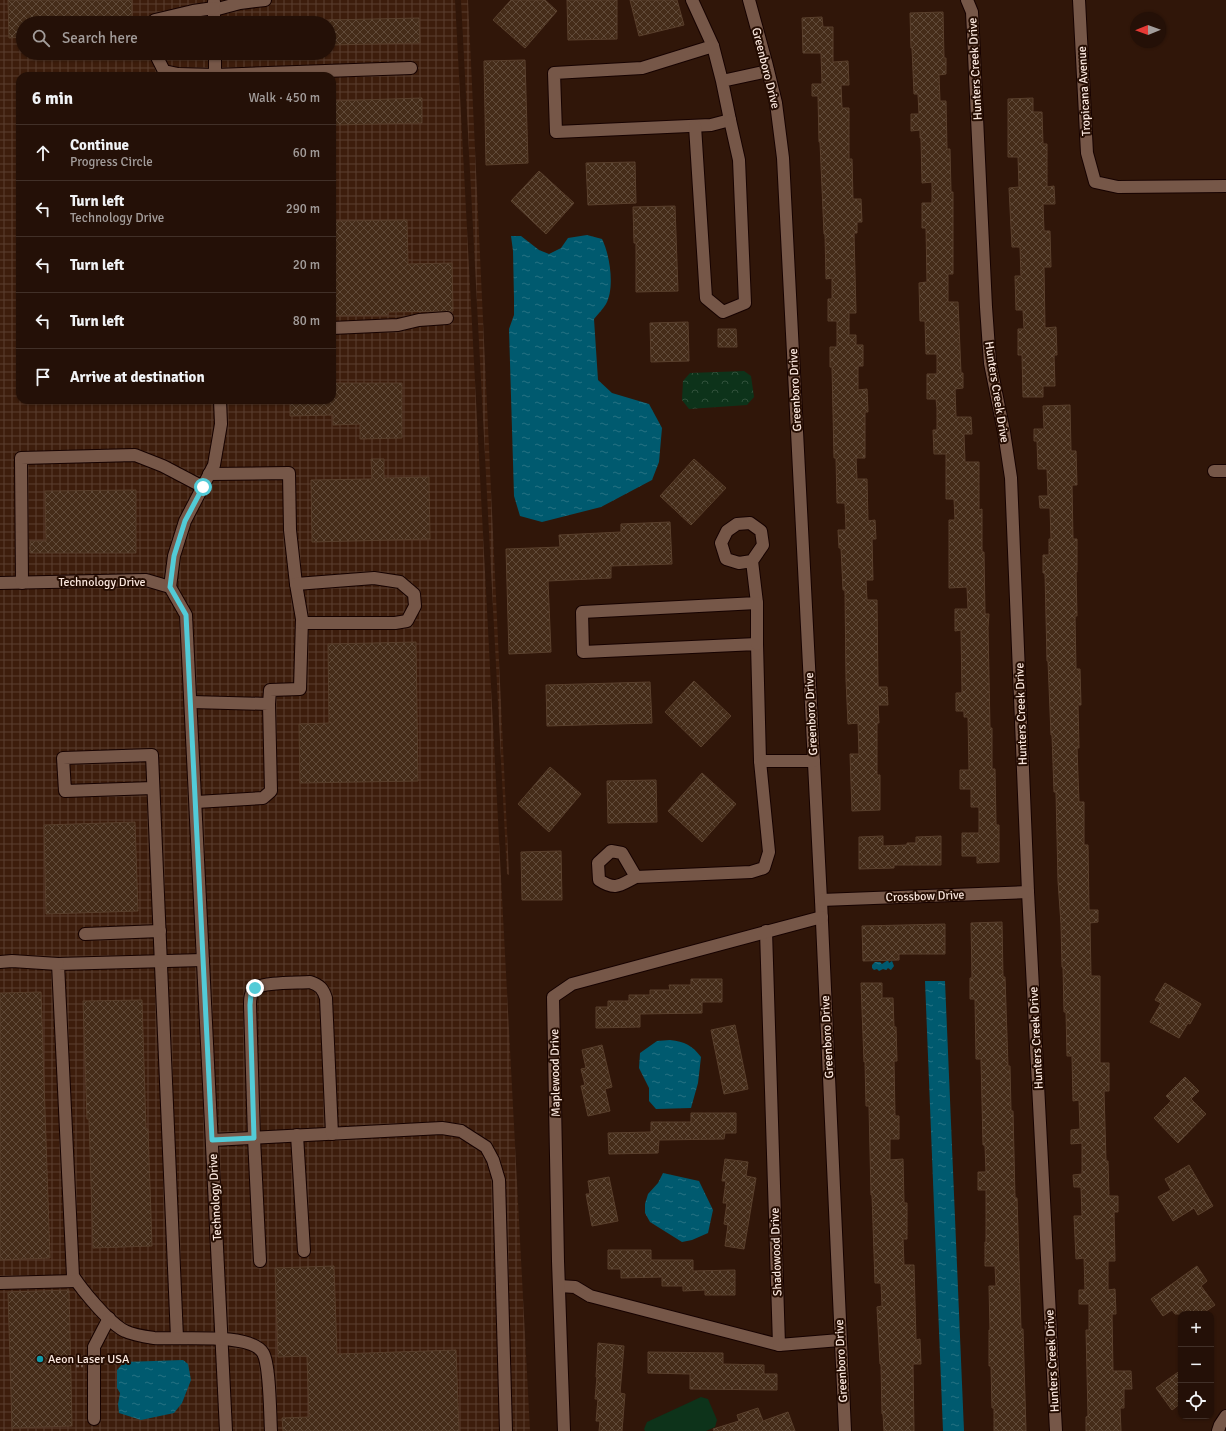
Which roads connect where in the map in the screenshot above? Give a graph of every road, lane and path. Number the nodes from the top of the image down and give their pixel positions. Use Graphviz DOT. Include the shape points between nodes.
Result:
graph roads {
  1 [pos="265,0"];
  2 [pos="692,0"];
  3 [pos="749,0"];
  4 [pos="967,0"];
  5 [pos="1079,0"];
  6 [pos="214,6"];
  7 [pos="172,16"];
  8 [pos="713,46"];
  9 [pos="158,60"];
  10 [pos="215,60"];
  11 [pos="411,68"];
  12 [pos="768,71"];
  13 [pos="169,72"];
  14 [pos="215,72"];
  15 [pos="299,72"];
  16 [pos="722,81"];
  17 [pos="730,120"];
  18 [pos="695,126"];
  19 [pos="1226,186"];
  20 [pos="447,318"];
  21 [pos="336,328"];
  22 [pos="220,404"];
  23 [pos="209,474"];
  24 [pos="203,487"];
  25 [pos="752,561"];
  26 [pos="0,583"];
  27 [pos="22,583"];
  28 [pos="296,584"];
  29 [pos="170,587"];
  30 [pos="757,603"];
  31 [pos="302,623"];
  32 [pos="757,644"];
  33 [pos="191,702"];
  34 [pos="269,704"];
  35 [pos="814,761"];
  36 [pos="760,762"];
  37 [pos="153,788"];
  38 [pos="196,802"];
  39 [pos="636,877"];
  40 [pos="1028,892"];
  41 [pos="821,900"];
  42 [pos="822,916"];
  43 [pos="160,931"];
  44 [pos="766,931"];
  45 [pos="85,934"];
  46 [pos="203,960"];
  47 [pos="161,961"];
  48 [pos="0,962"];
  49 [pos="58,964"];
  50 [pos="332,1134"];
  51 [pos="297,1136"];
  52 [pos="254,1138"];
  53 [pos="212,1140"];
  54 [pos="304,1251"];
  55 [pos="260,1261"];
  56 [pos="76,1281"];
  57 [pos="0,1283"];
  58 [pos="559,1286"];
  59 [pos="109,1318"];
  60 [pos="177,1338"];
  61 [pos="222,1338"];
  62 [pos="840,1340"];
  63 [pos="778,1345"];
  64 [pos="1226,1416"];
  65 [pos="94,1419"];
  66 [pos="226,1431"];
  67 [pos="271,1431"];
  68 [pos="506,1431"];
  69 [pos="564,1431"];
  70 [pos="845,1431"];
  71 [pos="1056,1431"];
  72 [pos="1218,1431"];
  1 -- 6 [label="street"];
  2 -- 8 [label="street"];
  3 -- 12 [label="street, Greenboro Drive"];
  4 -- 40 [label="street, Hunters Creek Drive" via="972,12 990,363 1011,478"];
  5 -- 19 [label="street, Tropicana Avenue" via="1086,153 1095,182 1118,186"];
  6 -- 7 [label="street"];
  8 -- 16 [label="street"];
  8 -- 18 [label="street" via="642,68 554,73 556,132"];
  9 -- 13 [label="street" via="164,71"];
  10 -- 14 [label="street"];
  11 -- 15 [label="street"];
  12 -- 16 [label="street"];
  12 -- 35 [label="street, Greenboro Drive" via="776,103 783,158"];
  16 -- 17 [label="street"];
  17 -- 18 [label="street"];
  17 -- 18 [label="street" via="739,160 745,303 723,312 706,298"];
  20 -- 21 [label="street" via="398,325"];
  22 -- 23 [label="street" via="221,424 214,465"];
  23 -- 24 [label="street"];
  23 -- 28 [label="street" via="289,473 290,530"];
  24 -- 27 [label="street" via="163,466 135,456 21,458"];
  24 -- 29 [label="street" via="185,521 174,556"];
  25 -- 30 [label="street"];
  26 -- 27 [label="street, Technology Drive"];
  27 -- 29 [label="street, Technology Drive" via="146,580"];
  28 -- 31 [label="street"];
  28 -- 31 [label="street" via="374,578 400,582 414,594 415,606 407,621"];
  29 -- 33 [label="street, Technology Drive" via="186,615"];
  30 -- 32 [label="street"];
  30 -- 32 [label="street" via="582,612 583,652"];
  31 -- 34 [label="street" via="300,689 270,690"];
  32 -- 36 [label="street"];
  33 -- 34 [label="street"];
  33 -- 38 [label="street, Technology Drive"];
  34 -- 38 [label="street" via="271,791 263,798"];
  35 -- 36 [label="street"];
  35 -- 41 [label="street, Greenboro Drive"];
  36 -- 39 [label="street" via="769,852 764,868 751,872"];
  37 -- 37 [label="street" via="152,755 63,758 65,791"];
  37 -- 43 [label="street"];
  38 -- 46 [label="street, Technology Drive"];
  40 -- 41 [label="street, Crossbow Drive"];
  40 -- 71 [label="street, Hunters Creek Drive"];
  41 -- 42 [label="street, Greenboro Drive"];
  42 -- 44 [label="street, Maplewood Drive"];
  42 -- 62 [label="street, Greenboro Drive"];
  43 -- 45 [label="street"];
  43 -- 47 [label="street"];
  44 -- 58 [label="street, Maplewood Drive" via="572,984 553,997"];
  44 -- 63 [label="street, Shadowood Drive"];
  46 -- 47 [label="street"];
  46 -- 53 [label="street, Technology Drive"];
  47 -- 49 [label="street"];
  47 -- 60 [label="street"];
  48 -- 49 [label="street"];
  49 -- 56 [label="street" via="73,1276"];
  50 -- 51 [label="street"];
  50 -- 52 [label="street" via="326,998 323,990 310,982 271,984 255,988 251,994"];
  50 -- 68 [label="street" via="442,1128 461,1131 486,1146 499,1180"];
  51 -- 52 [label="street"];
  51 -- 54 [label="street"];
  52 -- 53 [label="street"];
  52 -- 55 [label="street"];
  53 -- 61 [label="street, Technology Drive"];
  56 -- 57 [label="street"];
  56 -- 59 [label="street"];
  58 -- 63 [label="street" via="576,1287 590,1296"];
  58 -- 69 [label="street, Maplewood Drive"];
  59 -- 60 [label="street" via="125,1331 154,1338"];
  59 -- 65 [label="street" via="94,1347"];
  60 -- 61 [label="street"];
  61 -- 66 [label="street, Technology Drive"];
  61 -- 67 [label="street" via="258,1346 264,1354 268,1374"];
  62 -- 63 [label="street"];
  62 -- 70 [label="street, Greenboro Drive"];
  64 -- 72 [label="street"];
}
